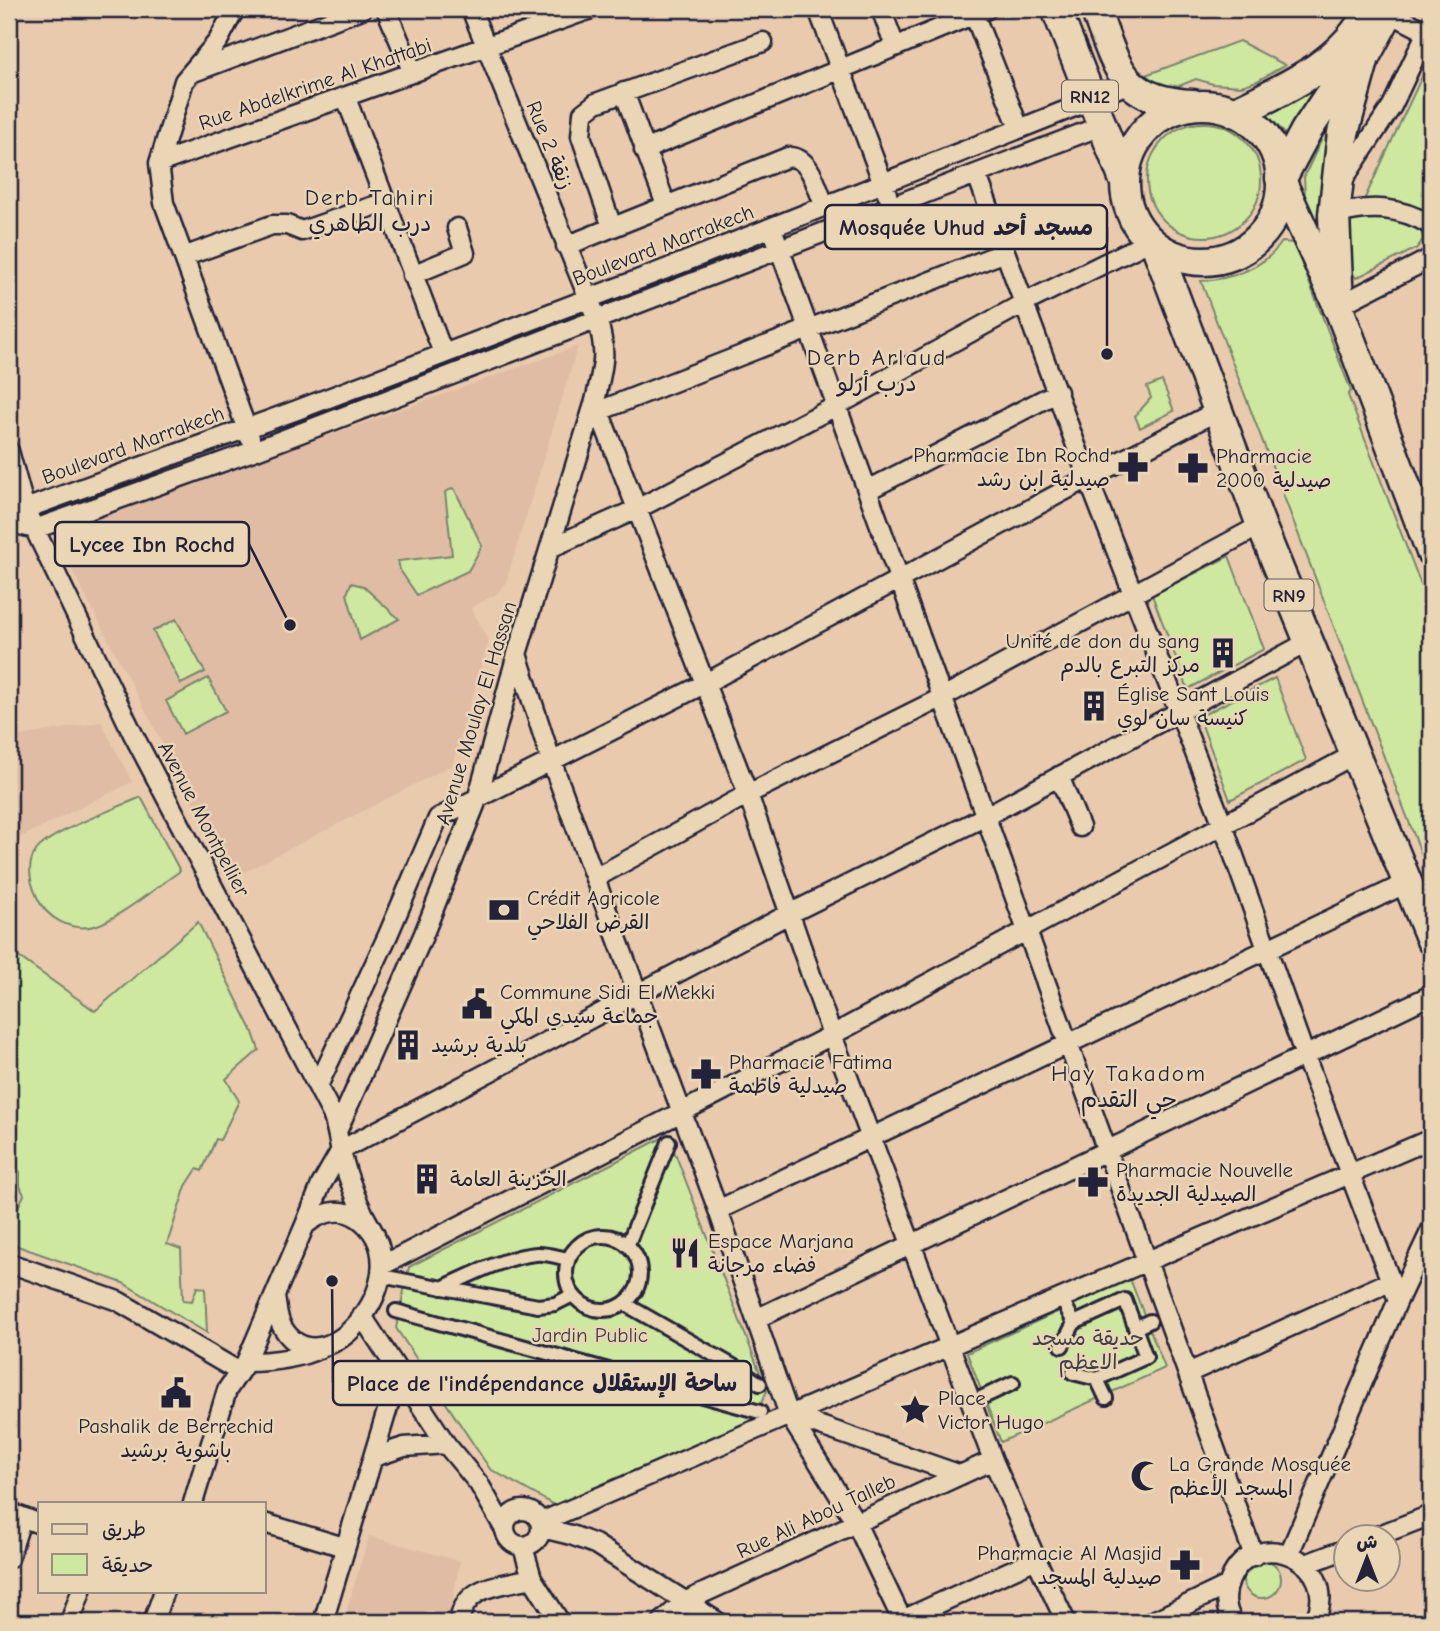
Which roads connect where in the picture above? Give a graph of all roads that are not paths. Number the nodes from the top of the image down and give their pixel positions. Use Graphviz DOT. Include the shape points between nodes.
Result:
graph roads {
  1 [pos="235,9"];
  2 [pos="362,9"];
  3 [pos="386,9"];
  4 [pos="471,9"];
  5 [pos="591,9"];
  6 [pos="818,9"];
  7 [pos="880,9"];
  8 [pos="1056,9"];
  9 [pos="1095,9"];
  10 [pos="1383,10"];
  11 [pos="980,12"];
  12 [pos="1429,27"];
  13 [pos="763,42"];
  14 [pos="895,46"];
  15 [pos="486,47"];
  16 [pos="1364,57"];
  17 [pos="840,68"];
  18 [pos="413,73"];
  19 [pos="188,74"];
  20 [pos="1128,83"];
  21 [pos="624,92"];
  22 [pos="346,98"];
  23 [pos="1205,105"];
  24 [pos="1236,112"];
  25 [pos="1096,113"];
  26 [pos="1019,128"];
  27 [pos="644,150"];
  28 [pos="159,163"];
  29 [pos="976,175"];
  30 [pos="1282,179"];
  31 [pos="1125,183"];
  32 [pos="882,184"];
  33 [pos="385,202"];
  34 [pos="1335,204"];
  35 [pos="666,205"];
  36 [pos="825,206"];
  37 [pos="892,207"];
  38 [pos="1431,225"];
  39 [pos="612,227"];
  40 [pos="457,228"];
  41 [pos="772,228"];
  42 [pos="1153,243"];
  43 [pos="566,246"];
  44 [pos="781,249"];
  45 [pos="1006,252"];
  46 [pos="186,256"];
  47 [pos="1431,258"];
  48 [pos="412,275"];
  49 [pos="588,298"];
  50 [pos="1024,303"];
  51 [pos="1338,306"];
  52 [pos="597,319"];
  53 [pos="810,328"];
  54 [pos="443,353"];
  55 [pos="1058,392"];
  56 [pos="838,405"];
  57 [pos="597,406"];
  58 [pos="1219,410"];
  59 [pos="245,428"];
  60 [pos="256,450"];
  61 [pos="9,451"];
  62 [pos="1088,478"];
  63 [pos="868,490"];
  64 [pos="24,509"];
  65 [pos="637,509"];
  66 [pos="9,522"];
  67 [pos="1261,525"];
  68 [pos="35,529"];
  69 [pos="550,548"];
  70 [pos="1431,552"];
  71 [pos="900,579"];
  72 [pos="1133,594"];
  73 [pos="1308,642"];
  74 [pos="517,654"];
  75 [pos="704,684"];
  76 [pos="943,697"];
  77 [pos="1179,712"];
  78 [pos="1355,754"];
  79 [pos="551,760"];
  80 [pos="1059,776"];
  81 [pos="748,794"];
  82 [pos="477,800"];
  83 [pos="986,816"];
  84 [pos="1223,825"];
  85 [pos="1080,827"];
  86 [pos="595,878"];
  87 [pos="1409,881"];
  88 [pos="789,914"];
  89 [pos="1026,930"];
  90 [pos="1431,940"];
  91 [pos="1266,949"];
  92 [pos="637,994"];
  93 [pos="1431,996"];
  94 [pos="832,1035"];
  95 [pos="1069,1043"];
  96 [pos="1305,1056"];
  97 [pos="318,1086"];
  98 [pos="681,1111"];
  99 [pos="338,1129"];
  100 [pos="871,1137"];
  101 [pos="1431,1139"];
  102 [pos="669,1142"];
  103 [pos="341,1150"];
  104 [pos="1107,1151"];
  105 [pos="1350,1174"];
  106 [pos="718,1210"];
  107 [pos="305,1225"];
  108 [pos="1431,1230"];
  109 [pos="375,1235"];
  110 [pos="628,1244"];
  111 [pos="912,1244"];
  112 [pos="568,1259"];
  113 [pos="1147,1261"];
  114 [pos="9,1264"];
  115 [pos="382,1270"];
  116 [pos="1391,1281"];
  117 [pos="442,1288"];
  118 [pos="573,1295"];
  119 [pos="275,1297"];
  120 [pos="1398,1300"];
  121 [pos="625,1304"];
  122 [pos="1065,1305"];
  123 [pos="396,1311"];
  124 [pos="362,1316"];
  125 [pos="757,1319"];
  126 [pos="1150,1321"];
  127 [pos="1074,1324"];
  128 [pos="1135,1328"];
  129 [pos="950,1346"];
  130 [pos="1062,1346"];
  131 [pos="323,1347"];
  132 [pos="242,1366"];
  133 [pos="399,1371"];
  134 [pos="1073,1373"];
  135 [pos="1188,1373"];
  136 [pos="1097,1379"];
  137 [pos="760,1384"];
  138 [pos="1013,1384"];
  139 [pos="981,1398"];
  140 [pos="1106,1398"];
  141 [pos="760,1412"];
  142 [pos="789,1415"];
  143 [pos="446,1444"];
  144 [pos="374,1457"];
  145 [pos="993,1460"];
  146 [pos="961,1475"];
  147 [pos="479,1483"];
  148 [pos="195,1502"];
  149 [pos="520,1510"];
  150 [pos="16,1515"];
  151 [pos="1431,1515"];
  152 [pos="855,1521"];
  153 [pos="38,1523"];
  154 [pos="266,1524"];
  155 [pos="541,1525"];
  156 [pos="1402,1526"];
  157 [pos="505,1528"];
  158 [pos="344,1547"];
  159 [pos="523,1547"];
  160 [pos="1289,1554"];
  161 [pos="1332,1554"];
  162 [pos="1254,1556"];
  163 [pos="9,1558"];
  164 [pos="1036,1559"];
  165 [pos="1306,1564"];
  166 [pos="532,1578"];
  167 [pos="1228,1585"];
  168 [pos="80,1592"];
  169 [pos="164,1592"];
  170 [pos="684,1602"];
  171 [pos="70,1622"];
  172 [pos="153,1622"];
  173 [pos="323,1622"];
  174 [pos="459,1622"];
  175 [pos="560,1622"];
  176 [pos="662,1622"];
  177 [pos="718,1622"];
  178 [pos="901,1622"];
  179 [pos="1066,1622"];
  180 [pos="1151,1622"];
  181 [pos="1233,1622"];
  182 [pos="1314,1622"];
  1 -- 19 [label="street" via="218,41"];
  2 -- 19 [label="street"];
  3 -- 18 [label="street"];
  4 -- 15 [label="street, Rue 2 زنقة"];
  5 -- 15 [label="street, Rue Abdelkrime Al Khattabi"];
  6 -- 17 [label="street"];
  7 -- 14 [label="street"];
  8 -- 25 [label="main road, RN12"];
  9 -- 20 [label="main road, RN12"];
  10 -- 12 [label="street"];
  10 -- 16 [label="highway"];
  10 -- 24 [label="highway" via="1296,83"];
  11 -- 14 [label="street"];
  11 -- 26 [label="street"];
  12 -- 34 [label="street" via="1392,106"];
  13 -- 21 [label="street"];
  14 -- 17 [label="street"];
  15 -- 18 [label="street, Rue Abdelkrime Al Khattabi"];
  15 -- 43 [label="street, Rue 2 زنقة"];
  16 -- 30 [label="highway" via="1328,98"];
  16 -- 34 [label="highway" via="1343,133"];
  17 -- 27 [label="street"];
  17 -- 32 [label="street"];
  18 -- 22 [label="street, Rue Abdelkrime Al Khattabi"];
  19 -- 28 [label="street"];
  20 -- 23 [label="main road, RN12" via="1139,92 1167,101"];
  20 -- 25 [label="street, Boulevard Marrakech"];
  21 -- 27 [label="street"];
  21 -- 39 [label="street" via="588,108 581,120 581,136"];
  22 -- 28 [label="street, Rue Abdelkrime Al Khattabi"];
  22 -- 33 [label="street"];
  23 -- 24 [label="main road, RN9"];
  23 -- 31 [label="main road, RN9" via="1175,110 1149,127 1131,152"];
  24 -- 30 [label="main road, RN9" via="1268,139"];
  25 -- 26 [label="street, Boulevard Marrakech"];
  25 -- 29 [label="street, Boulevard Marrakech"];
  25 -- 31 [label="main road, RN12"];
  26 -- 32 [label="street, Boulevard Marrakech"];
  27 -- 35 [label="street"];
  28 -- 46 [label="street" via="164,203"];
  29 -- 37 [label="street, Boulevard Marrakech"];
  29 -- 45 [label="street"];
  30 -- 42 [label="main road" via="1272,220 1242,250 1202,261 1178,257"];
  30 -- 51 [label="main road, RN9"];
  31 -- 42 [label="main road, RN9" via="1133,219"];
  32 -- 36 [label="street, Boulevard Marrakech"];
  32 -- 37 [label="street"];
  33 -- 46 [label="street" via="309,230 272,225"];
  33 -- 48 [label="street"];
  34 -- 38 [label="street" via="1387,208"];
  34 -- 51 [label="highway"];
  35 -- 36 [label="street" via="792,157 805,163"];
  35 -- 39 [label="street"];
  36 -- 41 [label="street, Boulevard Marrakech"];
  37 -- 44 [label="street, Boulevard Marrakech"];
  39 -- 43 [label="street"];
  40 -- 48 [label="street" via="465,253"];
  41 -- 44 [label="street"];
  41 -- 49 [label="street, Boulevard Marrakech"];
  42 -- 50 [label="street"];
  42 -- 58 [label="main road, RN9"];
  43 -- 49 [label="street, Rue 2 زنقة"];
  44 -- 52 [label="street, Boulevard Marrakech"];
  44 -- 53 [label="street"];
  45 -- 50 [label="street"];
  45 -- 53 [label="street"];
  46 -- 59 [label="street"];
  47 -- 51 [label="street"];
  48 -- 54 [label="street"];
  49 -- 52 [label="street, Avenue Moulay El Hassan"];
  49 -- 54 [label="street, Boulevard Marrakech"];
  50 -- 55 [label="street"];
  50 -- 56 [label="street"];
  51 -- 70 [label="main road, RN9"];
  52 -- 57 [label="street, Avenue Moulay El Hassan" via="604,340"];
  52 -- 60 [label="street, Boulevard Marrakech"];
  53 -- 56 [label="street"];
  53 -- 57 [label="street"];
  54 -- 59 [label="street, Boulevard Marrakech"];
  55 -- 62 [label="street"];
  55 -- 63 [label="street"];
  56 -- 63 [label="street"];
  56 -- 65 [label="street"];
  57 -- 65 [label="street"];
  57 -- 69 [label="street, Avenue Moulay El Hassan"];
  58 -- 62 [label="street"];
  58 -- 67 [label="main road, RN9"];
  59 -- 60 [label="street"];
  59 -- 64 [label="street, Boulevard Marrakech"];
  60 -- 68 [label="street, Boulevard Marrakech"];
  61 -- 64 [label="street, Avenue Montpellier"];
  62 -- 71 [label="street"];
  62 -- 72 [label="street"];
  63 -- 71 [label="street"];
  64 -- 66 [label="street, Boulevard Marrakech"];
  64 -- 68 [label="street, Avenue Montpellier"];
  65 -- 69 [label="street"];
  65 -- 75 [label="street"];
  66 -- 68 [label="street, Boulevard Marrakech"];
  67 -- 72 [label="street"];
  67 -- 73 [label="main road, RN9"];
  68 -- 97 [label="street, Avenue Montpellier" via="133,734"];
  69 -- 74 [label="street, Avenue Moulay El Hassan"];
  71 -- 75 [label="street"];
  71 -- 76 [label="street"];
  72 -- 76 [label="street"];
  72 -- 77 [label="street"];
  73 -- 77 [label="street"];
  73 -- 78 [label="main road, RN9"];
  74 -- 79 [label="street"];
  74 -- 82 [label="street, Avenue Moulay El Hassan"];
  75 -- 79 [label="street"];
  75 -- 81 [label="street"];
  76 -- 81 [label="street"];
  76 -- 83 [label="street"];
  77 -- 80 [label="street"];
  77 -- 84 [label="street"];
  78 -- 84 [label="street"];
  78 -- 87 [label="main road, RN9"];
  79 -- 82 [label="street"];
  79 -- 86 [label="street"];
  80 -- 83 [label="street"];
  80 -- 85 [label="street"];
  81 -- 86 [label="street"];
  81 -- 88 [label="street"];
  82 -- 97 [label="street" via="444,814 434,824"];
  82 -- 99 [label="street, Avenue Moulay El Hassan"];
  83 -- 88 [label="street"];
  83 -- 89 [label="street"];
  84 -- 89 [label="street"];
  84 -- 91 [label="street"];
  86 -- 92 [label="street"];
  87 -- 90 [label="main road, RN9"];
  87 -- 91 [label="street"];
  88 -- 92 [label="street"];
  88 -- 94 [label="street"];
  89 -- 94 [label="street"];
  89 -- 95 [label="street"];
  91 -- 95 [label="street"];
  91 -- 96 [label="street"];
  92 -- 98 [label="street"];
  92 -- 103 [label="street"];
  93 -- 96 [label="street"];
  94 -- 98 [label="street"];
  94 -- 100 [label="street"];
  95 -- 100 [label="street"];
  95 -- 104 [label="street"];
  96 -- 104 [label="street"];
  96 -- 105 [label="street"];
  97 -- 99 [label="street, Avenue Montpellier"];
  98 -- 106 [label="street"];
  98 -- 115 [label="street"];
  99 -- 103 [label="street, Avenue Montpellier"];
  100 -- 106 [label="street"];
  100 -- 111 [label="street"];
  101 -- 105 [label="street"];
  102 -- 110 [label="street"];
  103 -- 107 [label="street"];
  103 -- 109 [label="street, Avenue Montpellier"];
  104 -- 111 [label="street"];
  104 -- 113 [label="street"];
  105 -- 113 [label="street"];
  105 -- 116 [label="street"];
  106 -- 125 [label="street"];
  107 -- 109 [label="street" via="319,1214 352,1214"];
  107 -- 119 [label="street"];
  108 -- 120 [label="street"];
  109 -- 115 [label="street"];
  110 -- 112 [label="street" via="612,1236 594,1236 579,1244"];
  110 -- 121 [label="street" via="641,1268 638,1289"];
  111 -- 125 [label="street"];
  111 -- 129 [label="street"];
  112 -- 117 [label="street" via="530,1255"];
  112 -- 118 [label="street" via="566,1278"];
  113 -- 129 [label="street"];
  113 -- 135 [label="street"];
  114 -- 132 [label="street" via="118,1301"];
  115 -- 117 [label="street"];
  115 -- 124 [label="street"];
  116 -- 120 [label="street"];
  116 -- 135 [label="street"];
  117 -- 118 [label="street" via="537,1306"];
  118 -- 121 [label="street" via="597,1310"];
  119 -- 131 [label="street" via="279,1318 291,1337"];
  119 -- 132 [label="street"];
  120 -- 160 [label="street"];
  121 -- 137 [label="street"];
  122 -- 127 [label="street"];
  123 -- 141 [label="street"];
  124 -- 131 [label="street" via="344,1337"];
  124 -- 133 [label="street"];
  125 -- 142 [label="street"];
  126 -- 128 [label="street"];
  127 -- 128 [label="street" via="1125,1300"];
  127 -- 130 [label="street"];
  128 -- 136 [label="street" via="1146,1357"];
  129 -- 142 [label="street"];
  129 -- 145 [label="street"];
  131 -- 132 [label="street"];
  132 -- 148 [label="street" via="227,1390"];
  133 -- 143 [label="street"];
  133 -- 144 [label="street"];
  134 -- 136 [label="street"];
  135 -- 162 [label="street"];
  136 -- 140 [label="street"];
  138 -- 139 [label="street"];
  142 -- 146 [label="street"];
  142 -- 152 [label="street"];
  142 -- 155 [label="street"];
  143 -- 144 [label="street" via="404,1447"];
  143 -- 147 [label="street"];
  144 -- 158 [label="street"];
  145 -- 146 [label="street, Rue Ali Abou Talleb"];
  145 -- 164 [label="street"];
  146 -- 152 [label="street, Rue Ali Abou Talleb"];
  147 -- 149 [label="street"];
  147 -- 157 [label="street"];
  149 -- 155 [label="street" via="533,1512"];
  149 -- 157 [label="street" via="509,1516"];
  150 -- 153 [label="street"];
  150 -- 163 [label="street"];
  151 -- 156 [label="street"];
  152 -- 170 [label="street, Rue Ali Abou Talleb"];
  152 -- 178 [label="street"];
  154 -- 158 [label="street"];
  155 -- 159 [label="street" via="537,1541"];
  155 -- 170 [label="street" via="594,1544"];
  157 -- 159 [label="street" via="509,1540"];
  158 -- 173 [label="street"];
  159 -- 166 [label="street"];
  160 -- 162 [label="street" via="1271,1551"];
  160 -- 165 [label="street"];
  161 -- 165 [label="street"];
  162 -- 167 [label="street" via="1241,1563"];
  164 -- 178 [label="street"];
  164 -- 179 [label="street"];
  165 -- 182 [label="street" via="1320,1592"];
  166 -- 174 [label="street" via="477,1591 461,1608"];
  166 -- 175 [label="street"];
  167 -- 180 [label="street"];
  167 -- 181 [label="street" via="1226,1605"];
  168 -- 171 [label="street"];
  169 -- 172 [label="street"];
  170 -- 176 [label="street, Rue Ali Abou Talleb"];
  170 -- 177 [label="street"];
}
